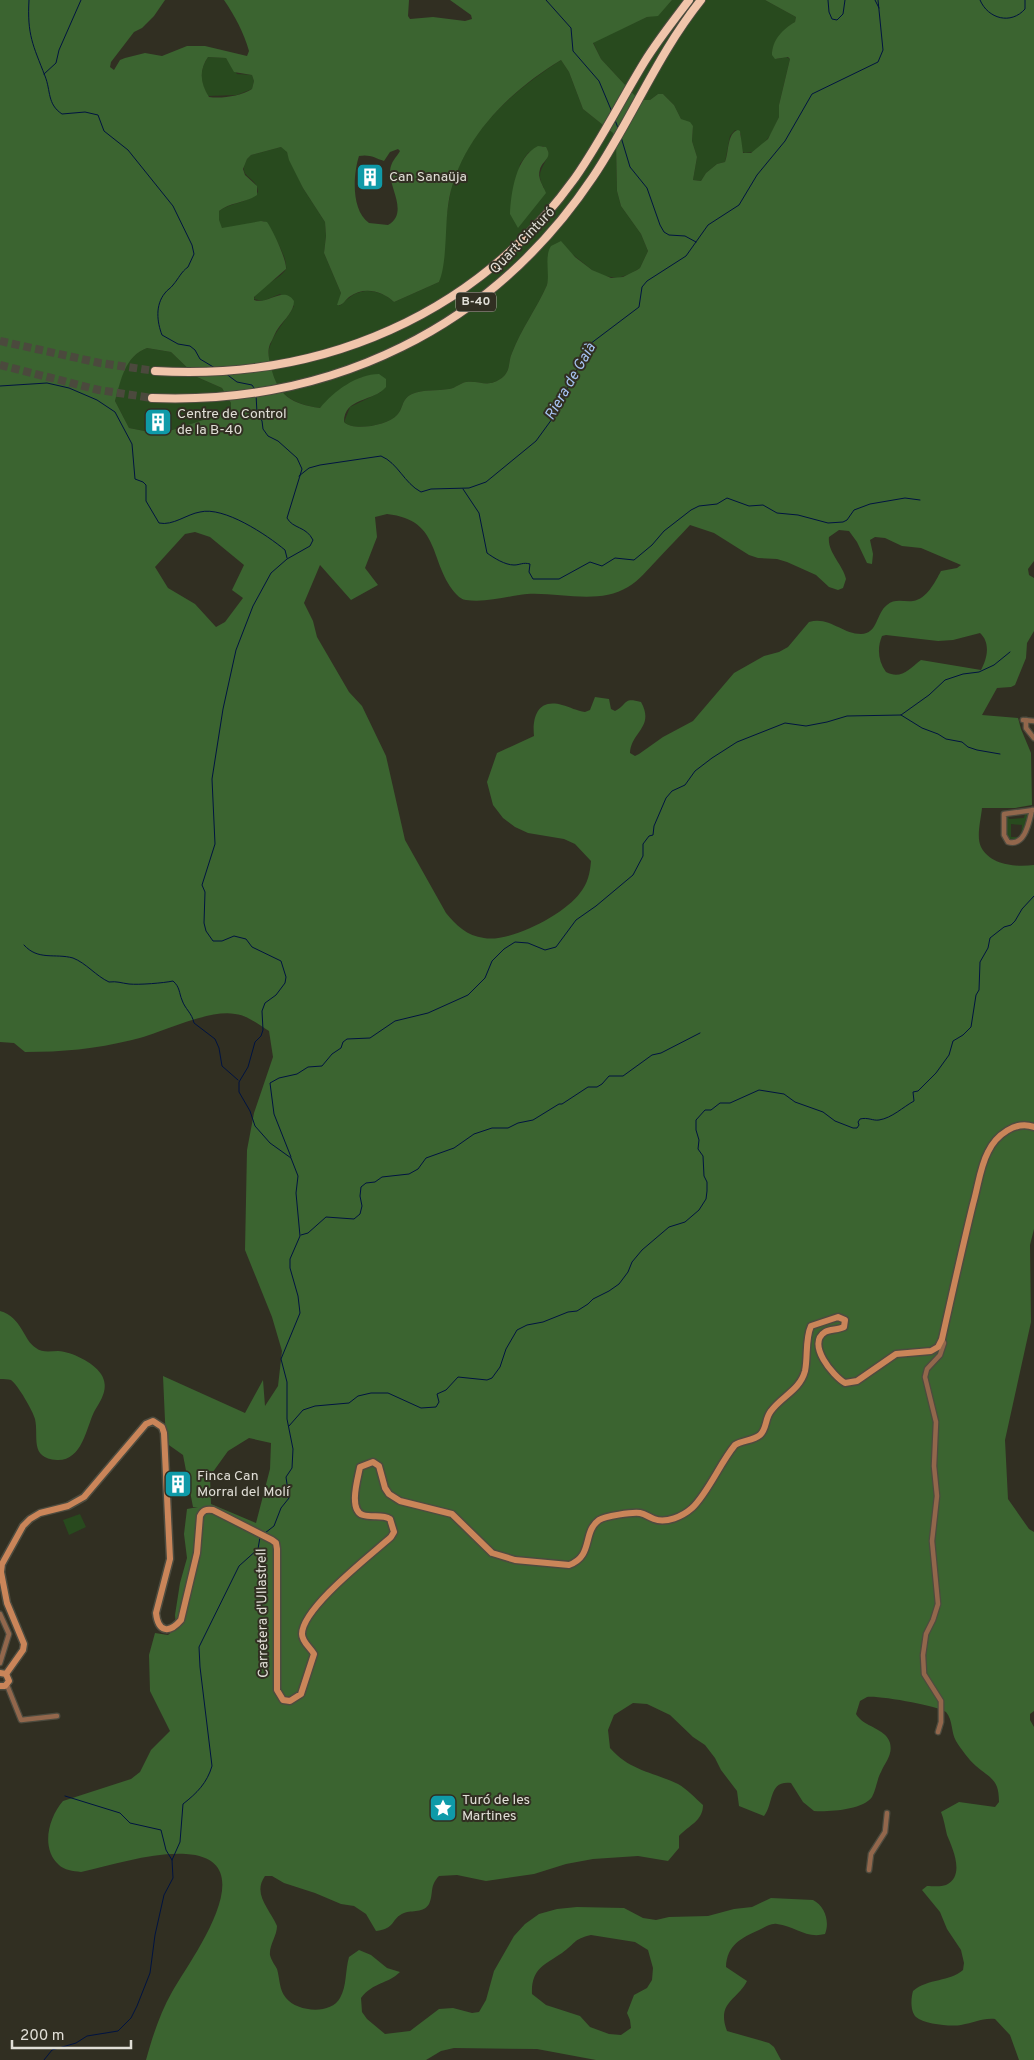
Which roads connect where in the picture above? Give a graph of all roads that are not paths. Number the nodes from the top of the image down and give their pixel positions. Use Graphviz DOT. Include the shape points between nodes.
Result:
graph roads {
  1 [pos="689,0"];
  2 [pos="701,0"];
  3 [pos="155,371"];
  4 [pos="152,398"];
  5 [pos="1034,721"];
  6 [pos="1034,738"];
  7 [pos="1033,810"];
  8 [pos="1034,1128"];
  9 [pos="942,1339"];
  10 [pos="0,1614"];
  11 [pos="0,1642"];
  12 [pos="7,1644"];
  13 [pos="0,1663"];
  14 [pos="3,1674"];
  15 [pos="3,1686"];
  16 [pos="57,1716"];
  17 [pos="938,1732"];
  18 [pos="887,1813"];
  19 [pos="869,1870"];
  1 -- 3 [label="highway, Quart Cinturó / B-40" via="659,40 575,178 540,221 503,257 464,288 428,311 372,338 324,355 225,372"];
  2 -- 4 [label="highway, Quart Cinturó / B-40" via="667,48 611,147 560,223 526,259 482,297 440,327 398,350 346,371 290,387 220,398"];
  5 -- 6 [label="street" via="1025,720 1026,728"];
  7 -- 7 [label="street" via="1021,840 1008,842 1004,835 1004,814"];
  8 -- 9 [label="street" via="1027,1124 1008,1130 988,1151 958,1263"];
  9 -- 14 [label="street, Carretera d'Ullastrell" via="931,1351 896,1354 856,1381 845,1383 821,1357 818,1344 825,1332 844,1327 845,1320 838,1317 811,1326 801,1382 769,1413 759,1436 735,1444 692,1507 668,1521 639,1513 603,1518 593,1526 583,1556 569,1565 515,1560 492,1553 452,1514 400,1501 389,1494 379,1466 373,1462 366,1463 360,1467 354,1497 358,1512 386,1516 394,1532 316,1606 302,1631 302,1639 314,1654 314,1659 302,1694 290,1700 283,1700 277,1690 276,1542 207,1509 200,1516 197,1553 181,1620 168,1629 157,1622 156,1613 170,1559 164,1433 162,1427 153,1421 146,1424 84,1497 68,1506 40,1513 23,1526 2,1564 1,1572 7,1603 24,1644 23,1650"];
  9 -- 17 [label="street" via="940,1355 925,1377 936,1422 934,1466 937,1496 932,1541 938,1604 926,1634 923,1655 924,1674 941,1701"];
  10 -- 12 [label="street" via="9,1634"];
  11 -- 12 [label="street"];
  12 -- 13 [label="street"];
  14 -- 15 [label="street" via="9,1681"];
  15 -- 16 [label="street" via="22,1720"];
  18 -- 19 [label="street" via="885,1832 871,1854"];
}
